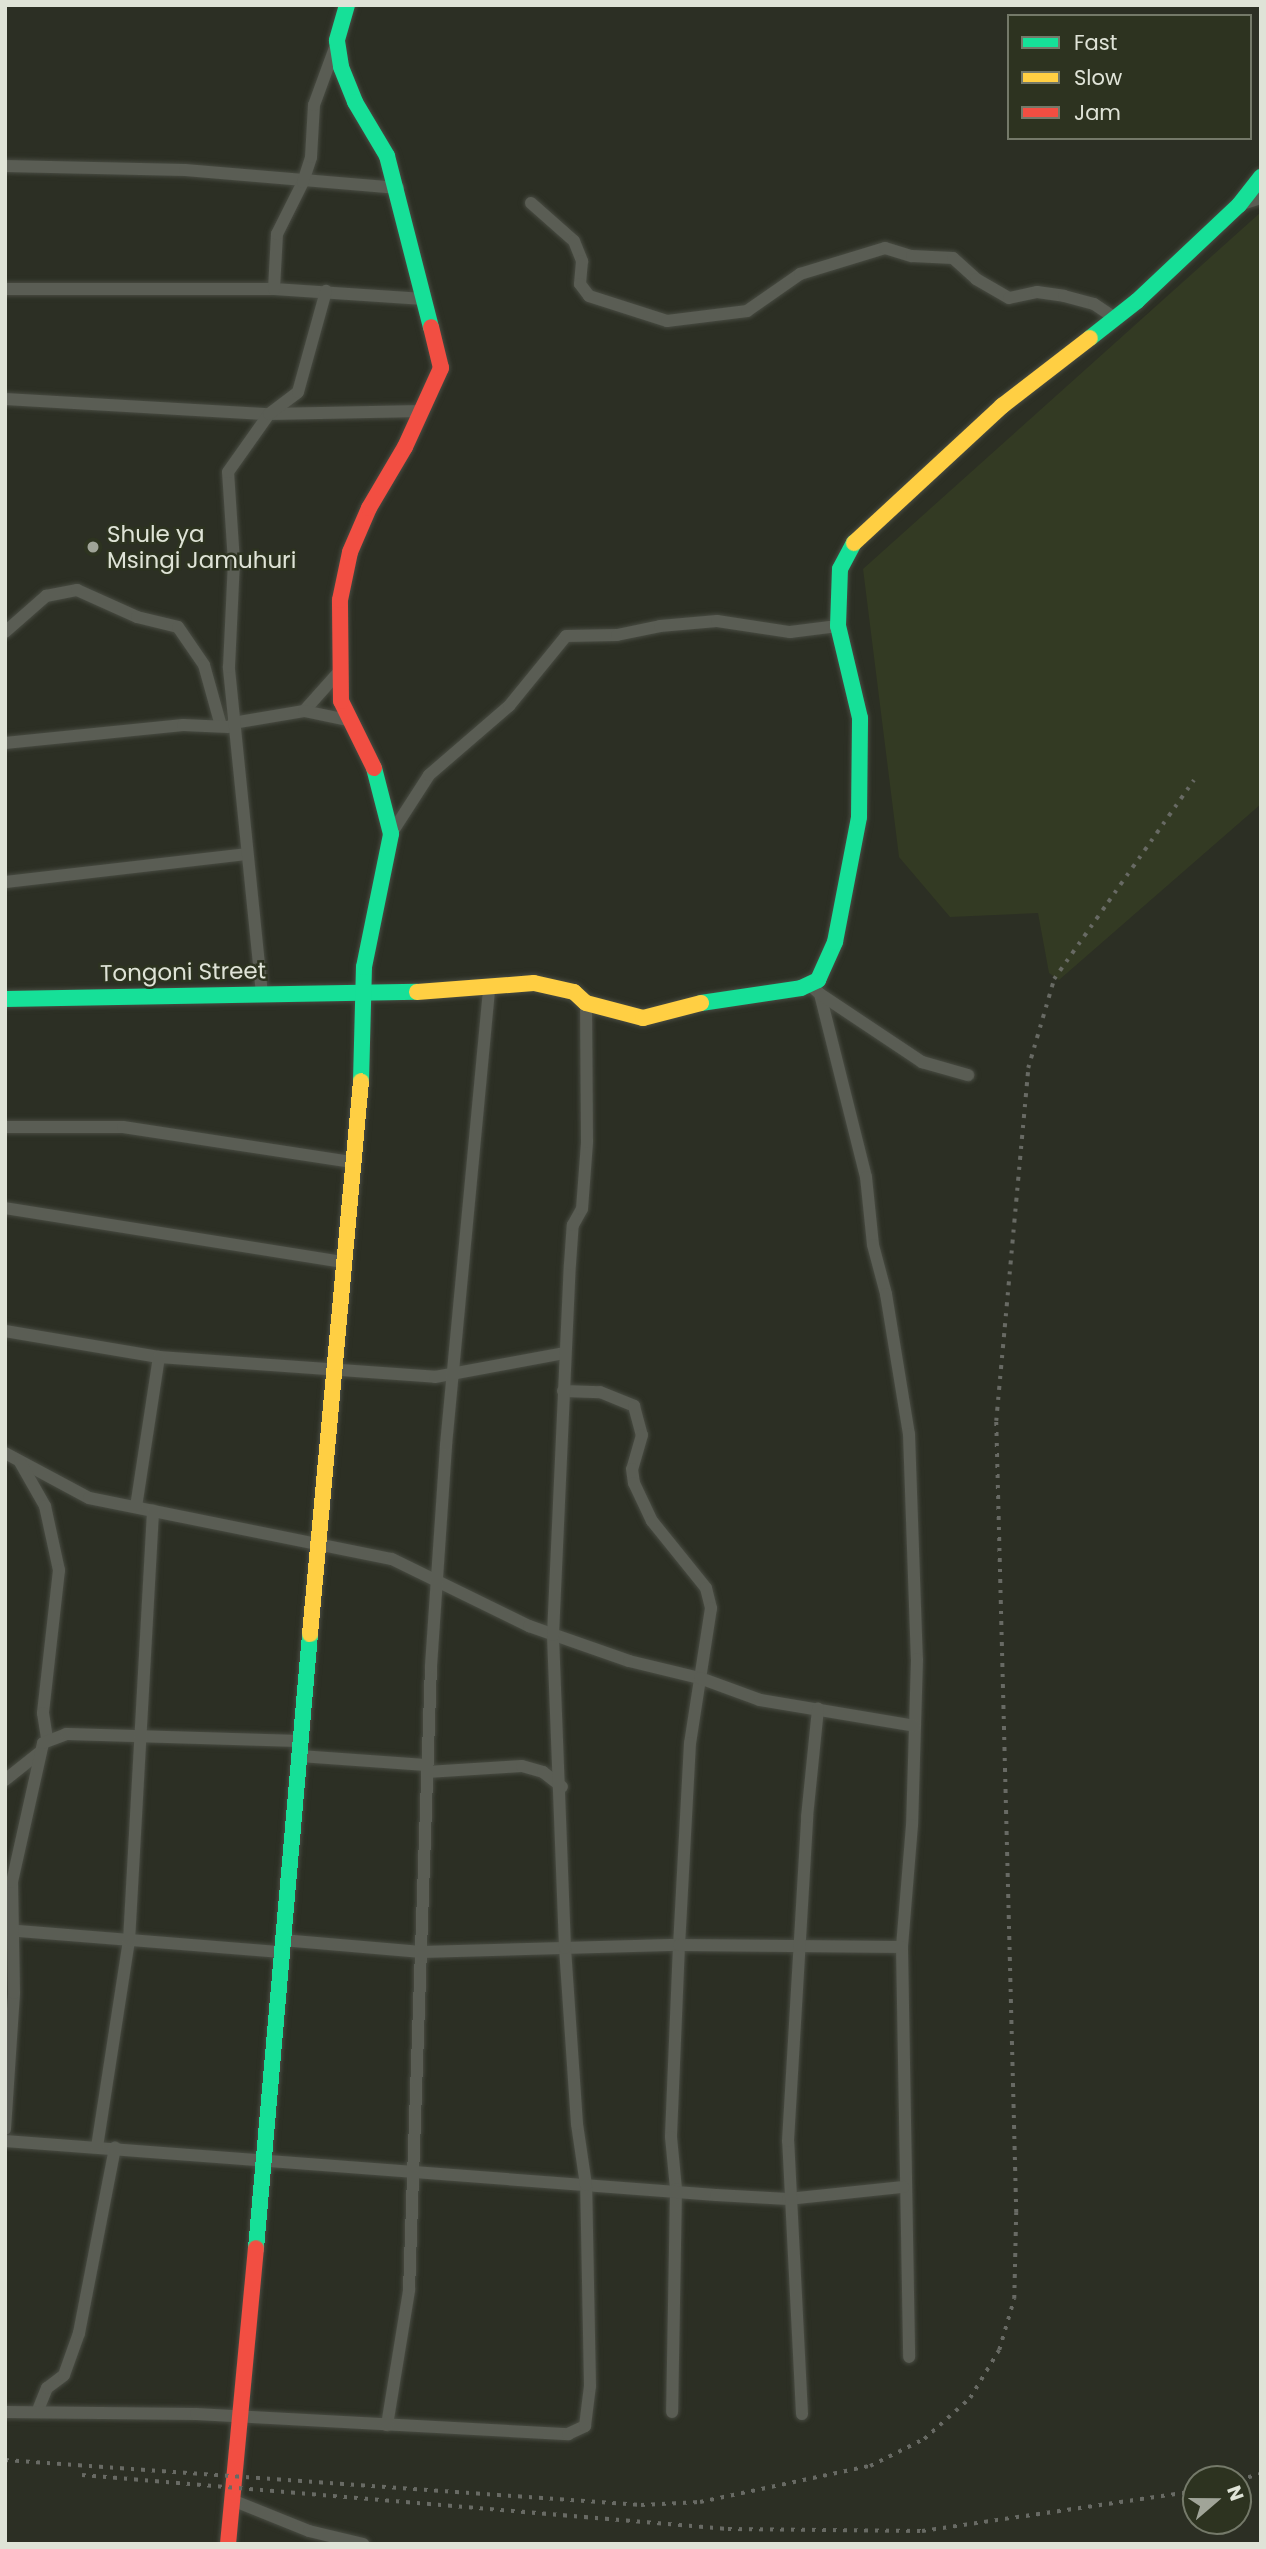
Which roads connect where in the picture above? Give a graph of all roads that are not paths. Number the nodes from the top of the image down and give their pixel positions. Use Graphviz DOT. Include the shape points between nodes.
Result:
graph roads {
  1 [pos="346,5"];
  2 [pos="337,41"];
  3 [pos="5,166"];
  4 [pos="1261,177"];
  5 [pos="303,182"];
  6 [pos="398,188"];
  7 [pos="1261,198"];
  8 [pos="531,203"];
  9 [pos="1238,205"];
  10 [pos="5,289"];
  11 [pos="274,289"];
  12 [pos="326,290"];
  13 [pos="424,299"];
  14 [pos="1116,319"];
  15 [pos="5,399"];
  16 [pos="422,411"];
  17 [pos="269,414"];
  18 [pos="838,626"];
  19 [pos="5,632"];
  20 [pos="337,674"];
  21 [pos="304,711"];
  22 [pos="347,720"];
  23 [pos="229,725"];
  24 [pos="5,743"];
  25 [pos="391,834"];
  26 [pos="246,854"];
  27 [pos="5,882"];
  28 [pos="489,986"];
  29 [pos="815,990"];
  30 [pos="262,994"];
  31 [pos="362,996"];
  32 [pos="5,999"];
  33 [pos="586,1003"];
  34 [pos="968,1075"];
  35 [pos="5,1127"];
  36 [pos="352,1162"];
  37 [pos="5,1208"];
  38 [pos="344,1262"];
  39 [pos="5,1331"];
  40 [pos="564,1353"];
  41 [pos="159,1357"];
  42 [pos="335,1369"];
  43 [pos="455,1376"];
  44 [pos="563,1391"];
  45 [pos="5,1453"];
  46 [pos="18,1458"];
  47 [pos="136,1507"];
  48 [pos="153,1511"];
  49 [pos="319,1547"];
  50 [pos="437,1578"];
  51 [pos="553,1635"];
  52 [pos="700,1678"];
  53 [pos="818,1709"];
  54 [pos="915,1726"];
  55 [pos="140,1737"];
  56 [pos="47,1739"];
  57 [pos="301,1749"];
  58 [pos="39,1753"];
  59 [pos="427,1768"];
  60 [pos="5,1780"];
  61 [pos="562,1787"];
  62 [pos="9,1930"];
  63 [pos="129,1941"];
  64 [pos="678,1945"];
  65 [pos="801,1945"];
  66 [pos="282,1946"];
  67 [pos="902,1947"];
  68 [pos="565,1948"];
  69 [pos="421,1952"];
  70 [pos="5,2129"];
  71 [pos="5,2141"];
  72 [pos="97,2147"];
  73 [pos="115,2147"];
  74 [pos="262,2160"];
  75 [pos="414,2173"];
  76 [pos="586,2185"];
  77 [pos="903,2186"];
  78 [pos="676,2189"];
  79 [pos="788,2199"];
  80 [pos="909,2357"];
  81 [pos="38,2410"];
  82 [pos="5,2412"];
  83 [pos="672,2412"];
  84 [pos="802,2414"];
  85 [pos="243,2420"];
  86 [pos="387,2425"];
  87 [pos="232,2500"];
  88 [pos="309,2531"];
  89 [pos="228,2544"];
  90 [pos="316,2544"];
  91 [pos="363,2544"];
  1 -- 2 [label="street"];
  2 -- 5 [label="street" via="314,105 311,157"];
  2 -- 6 [label="street" via="345,82 387,156"];
  3 -- 5 [label="street" via="185,170"];
  4 -- 9 [label="street"];
  5 -- 6 [label="street"];
  5 -- 11 [label="street" via="277,234"];
  6 -- 13 [label="street"];
  7 -- 9 [label="street"];
  8 -- 14 [label="street" via="574,241 582,261 580,284 589,296 667,321 747,311 800,274 885,248 912,256 953,258 976,279 1009,298 1037,292 1064,296 1094,304"];
  9 -- 14 [label="street"];
  10 -- 11 [label="street"];
  11 -- 12 [label="street"];
  12 -- 13 [label="street"];
  12 -- 17 [label="street" via="301,387"];
  13 -- 16 [label="street" via="441,368"];
  14 -- 18 [label="street" via="1002,406 849,547 840,569"];
  15 -- 17 [label="street"];
  16 -- 17 [label="street"];
  16 -- 20 [label="street" via="350,552 340,600"];
  17 -- 23 [label="street" via="228,472 233,495"];
  18 -- 25 [label="street" via="790,632 717,621 660,625 617,635 566,636 509,706 429,775"];
  18 -- 29 [label="street" via="860,718 859,817 835,942"];
  19 -- 23 [label="street" via="46,596 76,590 137,617 178,627 204,665"];
  20 -- 21 [label="street"];
  20 -- 22 [label="street"];
  21 -- 22 [label="street"];
  21 -- 23 [label="street"];
  22 -- 25 [label="street" via="373,762"];
  23 -- 24 [label="street" via="183,725"];
  23 -- 26 [label="street"];
  25 -- 31 [label="street" via="363,967"];
  26 -- 27 [label="street"];
  26 -- 30 [label="street"];
  28 -- 31 [label="street, Tongoni Street"];
  28 -- 33 [label="street, Tongoni Street" via="555,986 574,992"];
  28 -- 43 [label="street"];
  29 -- 33 [label="street, Tongoni Street" via="727,996 643,1018"];
  29 -- 34 [label="street" via="922,1062"];
  29 -- 54 [label="street" via="866,1177 873,1245 907,1410 916,1597"];
  30 -- 31 [label="street, Tongoni Street"];
  30 -- 32 [label="street, Tongoni Street"];
  31 -- 36 [label="street" via="364,1036"];
  33 -- 40 [label="street" via="587,1142 582,1209 573,1225"];
  35 -- 36 [label="street" via="123,1127"];
  36 -- 38 [label="street"];
  37 -- 38 [label="street"];
  38 -- 42 [label="street"];
  39 -- 41 [label="street"];
  40 -- 43 [label="street"];
  40 -- 44 [label="street"];
  41 -- 42 [label="street"];
  41 -- 47 [label="street"];
  42 -- 43 [label="street"];
  42 -- 49 [label="street"];
  43 -- 50 [label="street"];
  44 -- 51 [label="street"];
  44 -- 52 [label="street" via="600,1392 625,1398 634,1406 642,1435 632,1469 634,1483 646,1513 709,1597 707,1650"];
  45 -- 46 [label="street"];
  46 -- 47 [label="street" via="76,1493"];
  46 -- 56 [label="street" via="45,1506 59,1570 43,1713"];
  47 -- 48 [label="street"];
  48 -- 49 [label="street"];
  48 -- 55 [label="street"];
  49 -- 50 [label="street" via="392,1559"];
  49 -- 57 [label="street"];
  50 -- 51 [label="street"];
  50 -- 59 [label="street"];
  51 -- 52 [label="street" via="629,1661"];
  51 -- 61 [label="street"];
  52 -- 53 [label="street" via="760,1700"];
  52 -- 64 [label="street" via="690,1743"];
  53 -- 54 [label="street"];
  53 -- 65 [label="street"];
  54 -- 67 [label="street"];
  55 -- 56 [label="street" via="66,1734"];
  55 -- 57 [label="street"];
  55 -- 63 [label="street"];
  56 -- 58 [label="street"];
  57 -- 59 [label="street"];
  57 -- 66 [label="street"];
  58 -- 60 [label="street"];
  58 -- 62 [label="street" via="15,1860"];
  59 -- 61 [label="street" via="522,1766 543,1772"];
  59 -- 69 [label="street"];
  61 -- 68 [label="street"];
  62 -- 63 [label="street"];
  62 -- 70 [label="street" via="14,1993"];
  63 -- 66 [label="street"];
  63 -- 72 [label="street"];
  64 -- 65 [label="street"];
  64 -- 68 [label="street"];
  64 -- 78 [label="street" via="671,2137"];
  65 -- 67 [label="street"];
  65 -- 79 [label="street"];
  66 -- 69 [label="street"];
  66 -- 74 [label="street"];
  67 -- 77 [label="street"];
  68 -- 69 [label="street"];
  68 -- 76 [label="street" via="577,2124"];
  69 -- 75 [label="street"];
  71 -- 72 [label="street"];
  72 -- 73 [label="street"];
  73 -- 74 [label="street"];
  73 -- 81 [label="street" via="79,2333 64,2375 47,2388"];
  74 -- 75 [label="street"];
  74 -- 85 [label="street"];
  75 -- 76 [label="street"];
  75 -- 86 [label="street" via="410,2290"];
  76 -- 78 [label="street"];
  76 -- 86 [label="street" via="590,2386 582,2429 568,2434"];
  77 -- 79 [label="street"];
  77 -- 80 [label="street"];
  78 -- 79 [label="street"];
  78 -- 83 [label="street"];
  79 -- 84 [label="street"];
  81 -- 82 [label="street"];
  81 -- 85 [label="street"];
  85 -- 86 [label="street"];
  85 -- 87 [label="street"];
  87 -- 88 [label="street"];
  87 -- 89 [label="street"];
  88 -- 90 [label="street"];
  88 -- 91 [label="street"];
}
